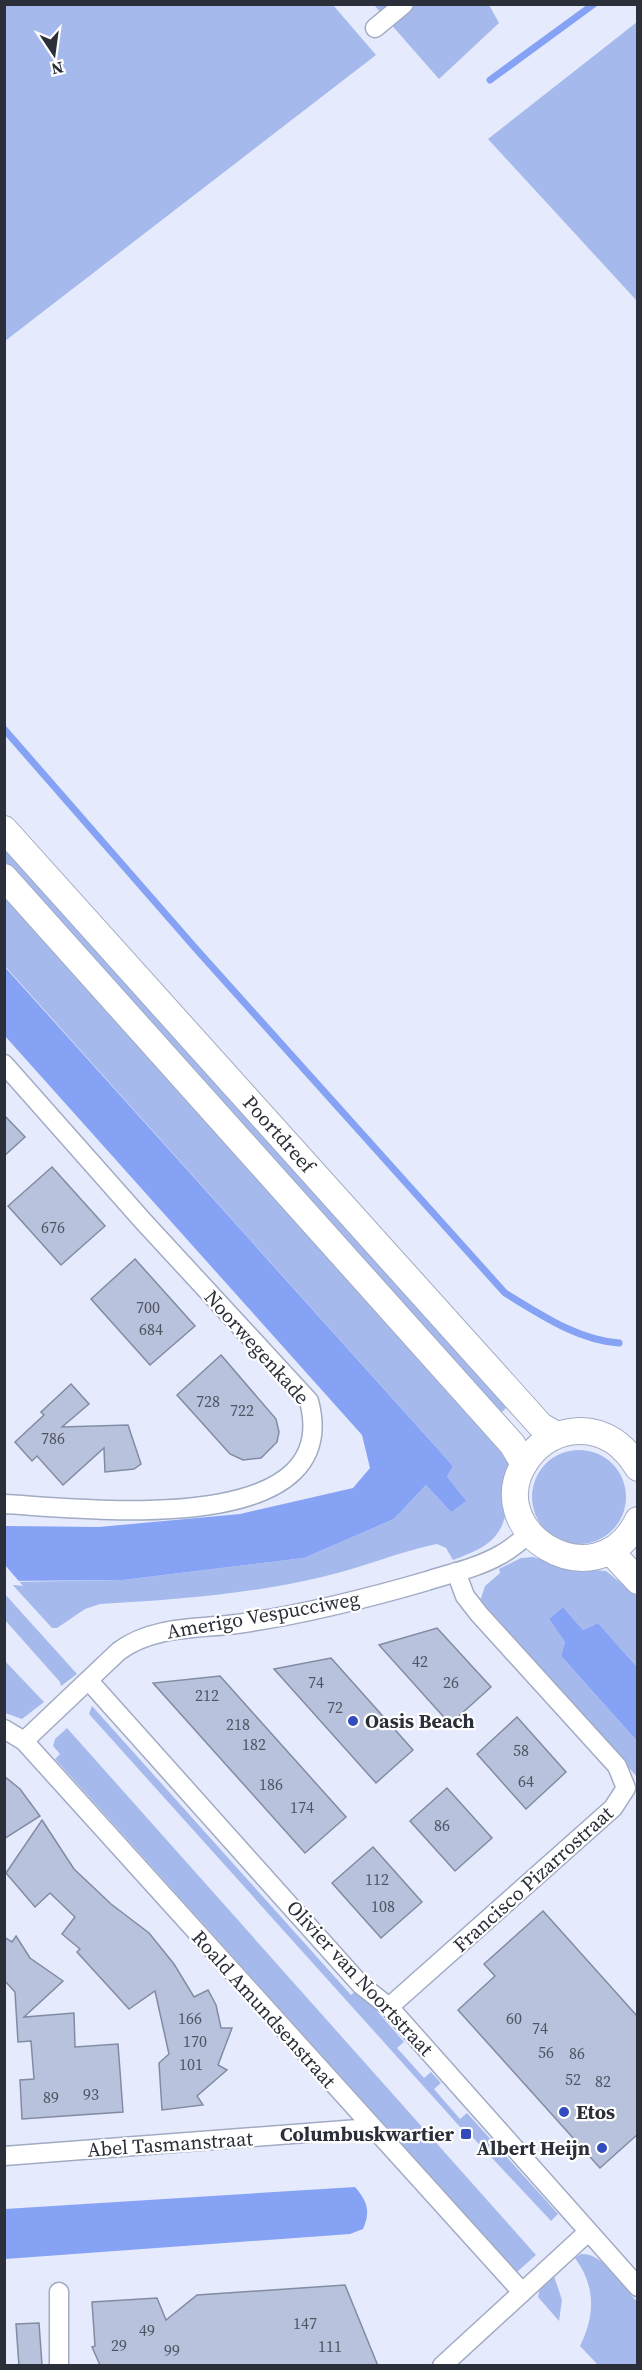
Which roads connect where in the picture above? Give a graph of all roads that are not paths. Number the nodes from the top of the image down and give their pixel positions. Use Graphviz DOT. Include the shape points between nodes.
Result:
graph roads {
  1 [pos="404,4"];
  2 [pos="375,28"];
  3 [pos="4,829"];
  4 [pos="4,877"];
  5 [pos="4,1064"];
  6 [pos="557,1435"];
  7 [pos="524,1464"];
  8 [pos="638,1468"];
  9 [pos="4,1504"];
  10 [pos="636,1527"];
  11 [pos="529,1534"];
  12 [pos="610,1551"];
  13 [pos="456,1572"];
  14 [pos="638,1581"];
  15 [pos="89,1681"];
  16 [pos="4,1729"];
  17 [pos="24,1742"];
  18 [pos="389,2007"];
  19 [pos="371,2128"];
  20 [pos="4,2156"];
  21 [pos="588,2232"];
  22 [pos="634,2278"];
  23 [pos="59,2292"];
  24 [pos="522,2292"];
  25 [pos="59,2366"];
  26 [pos="442,2366"];
  1 -- 2 [label="street"];
  3 -- 6 [label="main road, Poortdreef" via="541,1426"];
  4 -- 7 [label="main road, Poortdreef" via="512,1444"];
  5 -- 9 [label="street, Noorwegenkade" via="309,1401 314,1420 313,1440 306,1459 294,1474 263,1492 229,1502 113,1510"];
  6 -- 7 [label="main road" via="538,1447"];
  6 -- 8 [label="main road" via="584,1431 610,1439"];
  7 -- 11 [label="main road" via="516,1500"];
  10 -- 12 [label="main road"];
  11 -- 12 [label="main road" via="558,1555 593,1557"];
  11 -- 13 [label="street, Amerigo Vespucciweg" via="501,1555"];
  12 -- 14 [label="main road"];
  13 -- 15 [label="street, Amerigo Vespucciweg" via="319,1609 150,1635 119,1651"];
  13 -- 18 [label="street, Francisco Pizarrostraat" via="465,1596 479,1614 617,1766 626,1788 613,1809"];
  15 -- 17 [label="street, Amerigo Vespucciweg"];
  15 -- 18 [label="street, Olivier van Noortstraat" via="361,1984"];
  16 -- 17 [label="street, Roald Amundsenstraat"];
  17 -- 19 [label="street, Roald Amundsenstraat"];
  18 -- 21 [label="street, Olivier van Noortstraat"];
  19 -- 20 [label="street, Abel Tasmanstraat"];
  19 -- 24 [label="street, Roald Amundsenstraat"];
  21 -- 22 [label="street, Olivier van Noortstraat"];
  21 -- 24 [label="street"];
  23 -- 25 [label="street"];
  24 -- 26 [label="street"];
}
